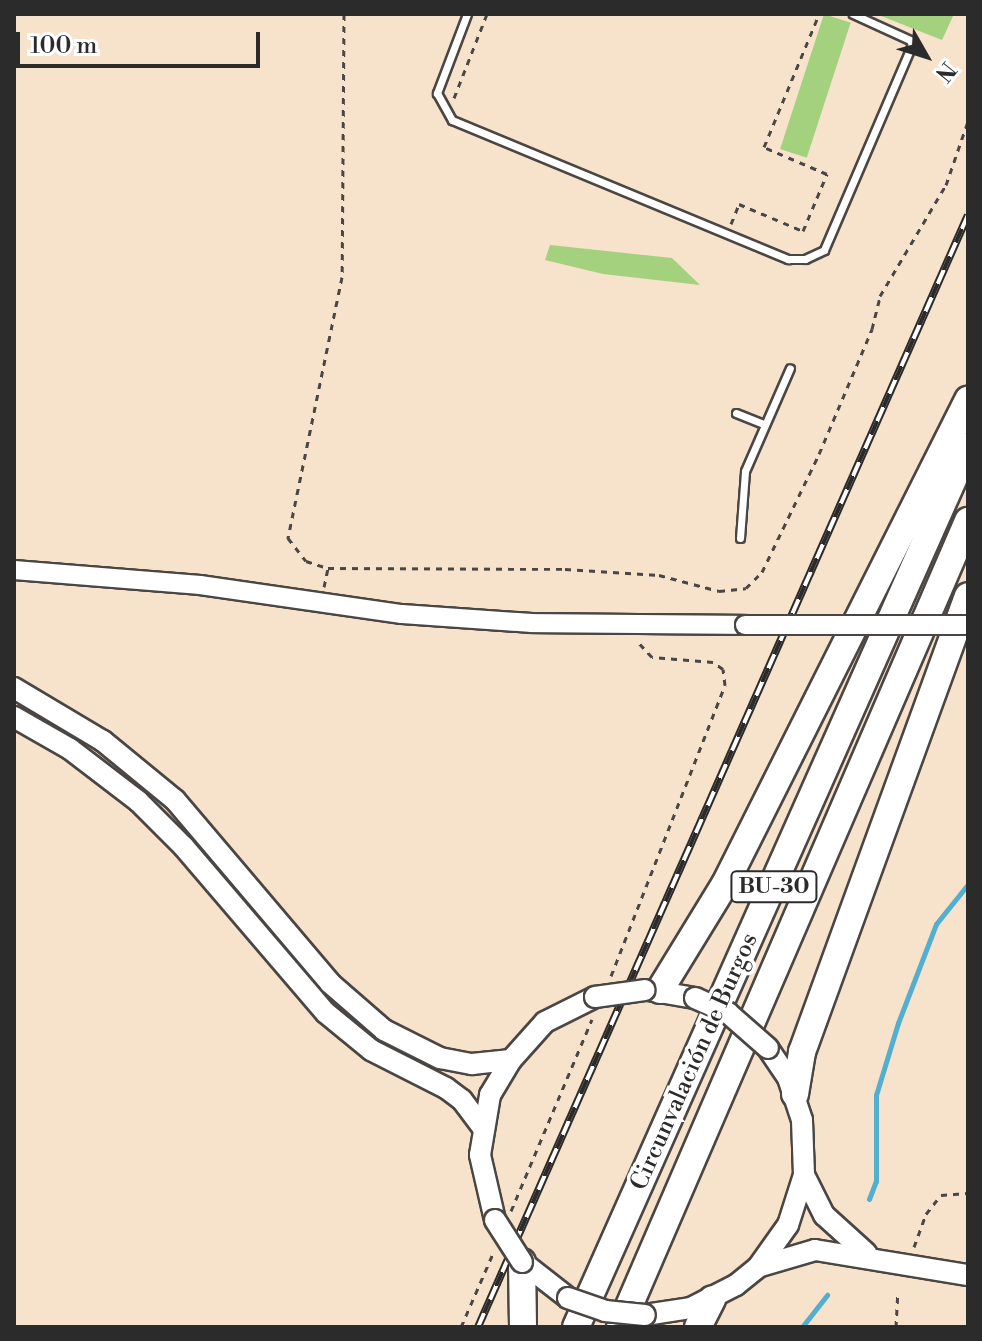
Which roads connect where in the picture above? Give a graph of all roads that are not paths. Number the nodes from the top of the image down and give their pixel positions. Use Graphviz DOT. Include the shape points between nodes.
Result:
graph roads {
  1 [pos="467,14"];
  2 [pos="853,14"];
  3 [pos="790,368"];
  4 [pos="968,400"];
  5 [pos="736,413"];
  6 [pos="765,425"];
  7 [pos="968,446"];
  8 [pos="968,521"];
  9 [pos="740,538"];
  10 [pos="14,570"];
  11 [pos="968,596"];
  12 [pos="968,625"];
  13 [pos="14,688"];
  14 [pos="14,717"];
  15 [pos="652,990"];
  16 [pos="511,1060"];
  17 [pos="795,1094"];
  18 [pos="482,1127"];
  19 [pos="804,1175"];
  20 [pos="522,1262"];
  21 [pos="879,1262"];
  22 [pos="758,1267"];
  23 [pos="968,1275"];
  24 [pos="712,1299"];
  25 [pos="523,1327"];
  26 [pos="576,1327"];
  27 [pos="620,1327"];
  28 [pos="698,1327"];
  1 -- 2 [label="lane" via="437,93 452,120 788,259 805,259 824,250 912,45"];
  3 -- 6 [label="lane"];
  4 -- 15 [label="highway" via="725,884"];
  5 -- 6 [label="lane"];
  6 -- 9 [label="lane" via="743,480"];
  7 -- 26 [label="highway, Circunvalación de Burgos / BU-30"];
  8 -- 27 [label="highway, Circunvalación de Burgos / BU-30"];
  10 -- 12 [label="street, bridge" via="200,585 402,614 638,626"];
  11 -- 17 [label="highway" via="802,1052"];
  13 -- 16 [label="main road" via="103,741 175,800 304,955 384,1030 440,1058 472,1064"];
  14 -- 18 [label="main road" via="70,749 138,801 326,1013 371,1050 446,1088"];
  15 -- 16 [label="main road, bridge" via="600,996 545,1022"];
  15 -- 17 [label="main road, bridge" via="695,998 742,1023 768,1048"];
  16 -- 18 [label="main road" via="490,1095"];
  17 -- 19 [label="main road"];
  18 -- 20 [label="main road, bridge" via="482,1182"];
  19 -- 21 [label="main road" via="824,1215"];
  19 -- 22 [label="main road" via="788,1225"];
  20 -- 24 [label="main road, bridge" via="568,1298 605,1311 645,1315"];
  20 -- 25 [label="highway"];
  21 -- 22 [label="main road" via="815,1250"];
  21 -- 23 [label="main road"];
  22 -- 24 [label="main road"];
  24 -- 28 [label="highway"];
}
